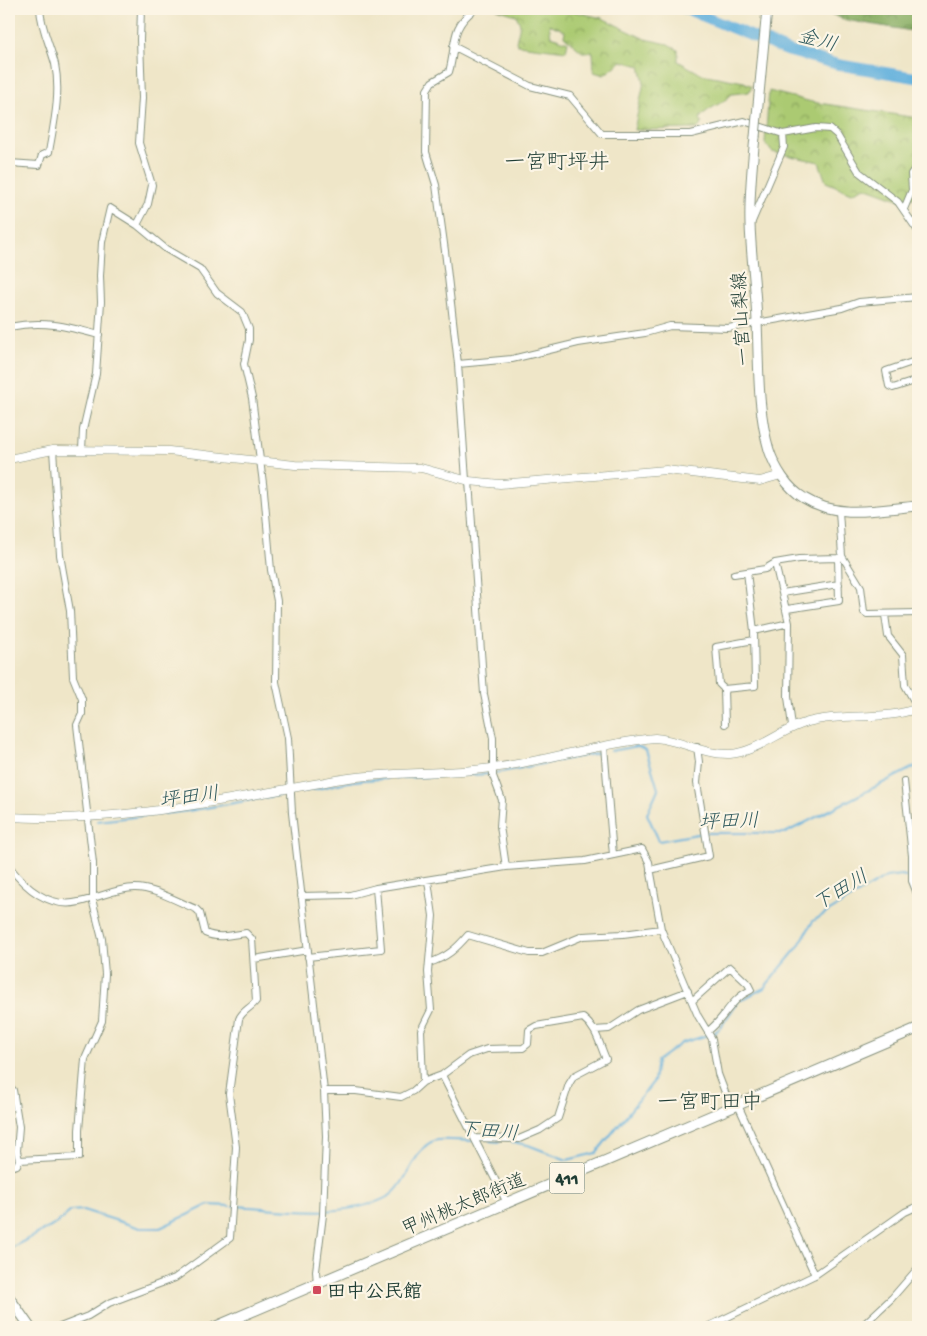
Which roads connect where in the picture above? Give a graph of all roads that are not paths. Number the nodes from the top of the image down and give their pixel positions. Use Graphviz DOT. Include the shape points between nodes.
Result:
graph roads {
  1 [pos="40,9"];
  2 [pos="141,9"];
  3 [pos="475,9"];
  4 [pos="767,9"];
  5 [pos="453,46"];
  6 [pos="783,134"];
  7 [pos="9,163"];
  8 [pos="918,164"];
  9 [pos="904,209"];
  10 [pos="137,225"];
  11 [pos="750,225"];
  12 [pos="918,231"];
  13 [pos="918,297"];
  14 [pos="757,324"];
  15 [pos="9,328"];
  16 [pos="99,335"];
  17 [pos="918,360"];
  18 [pos="458,364"];
  19 [pos="918,380"];
  20 [pos="53,450"];
  21 [pos="82,450"];
  22 [pos="9,459"];
  23 [pos="260,463"];
  24 [pos="782,476"];
  25 [pos="467,480"];
  26 [pos="918,506"];
  27 [pos="838,511"];
  28 [pos="840,557"];
  29 [pos="775,562"];
  30 [pos="747,572"];
  31 [pos="734,574"];
  32 [pos="839,584"];
  33 [pos="782,593"];
  34 [pos="786,609"];
  35 [pos="918,614"];
  36 [pos="885,615"];
  37 [pos="789,623"];
  38 [pos="754,631"];
  39 [pos="754,640"];
  40 [pos="724,689"];
  41 [pos="918,708"];
  42 [pos="725,724"];
  43 [pos="792,726"];
  44 [pos="604,746"];
  45 [pos="697,747"];
  46 [pos="492,772"];
  47 [pos="904,780"];
  48 [pos="291,788"];
  49 [pos="87,816"];
  50 [pos="9,817"];
  51 [pos="613,855"];
  52 [pos="9,866"];
  53 [pos="506,867"];
  54 [pos="650,870"];
  55 [pos="428,881"];
  56 [pos="376,888"];
  57 [pos="301,896"];
  58 [pos="918,896"];
  59 [pos="93,898"];
  60 [pos="661,929"];
  61 [pos="308,954"];
  62 [pos="254,959"];
  63 [pos="429,963"];
  64 [pos="688,991"];
  65 [pos="692,1001"];
  66 [pos="918,1028"];
  67 [pos="596,1030"];
  68 [pos="708,1031"];
  69 [pos="442,1075"];
  70 [pos="423,1082"];
  71 [pos="9,1086"];
  72 [pos="324,1091"];
  73 [pos="735,1106"];
  74 [pos="476,1141"];
  75 [pos="19,1160"];
  76 [pos="9,1167"];
  77 [pos="507,1203"];
  78 [pos="918,1206"];
  79 [pos="918,1268"];
  80 [pos="815,1275"];
  81 [pos="317,1284"];
  82 [pos="9,1297"];
  83 [pos="30,1327"];
  84 [pos="60,1327"];
  85 [pos="216,1327"];
  86 [pos="707,1327"];
  87 [pos="861,1327"];
  1 -- 7 [label="street" via="40,20 55,66 57,107 49,152 42,155 39,165"];
  2 -- 10 [label="street" via="139,142 152,185 148,204"];
  3 -- 5 [label="street" via="460,22"];
  4 -- 11 [label="main road, 一宮山梨線, bridge" via="750,180"];
  5 -- 6 [label="street" via="530,86 570,96 602,134 691,134 744,121"];
  5 -- 18 [label="street" via="449,72 432,82 427,90 426,152 436,185"];
  6 -- 9 [label="street" via="816,128 834,131 859,172"];
  6 -- 11 [label="street" via="784,147"];
  8 -- 9 [label="street" via="911,174 912,190"];
  9 -- 12 [label="street"];
  10 -- 16 [label="street" via="110,208 102,242"];
  10 -- 23 [label="street" via="166,249 200,269 217,293 236,306 244,317 249,335 244,364"];
  11 -- 14 [label="main road, 一宮山梨線"];
  13 -- 14 [label="street" via="859,302"];
  14 -- 18 [label="street" via="717,329 670,326 646,333 578,343 512,360"];
  14 -- 24 [label="main road, 一宮山梨線" via="765,432"];
  15 -- 16 [label="street" via="27,324 59,324"];
  16 -- 21 [label="street" via="96,374 83,430"];
  17 -- 19 [label="street" via="886,371 892,388"];
  18 -- 25 [label="street"];
  20 -- 21 [label="street"];
  20 -- 22 [label="street"];
  20 -- 49 [label="street" via="60,555 70,611 73,677 82,699 82,714 77,725"];
  21 -- 23 [label="street" via="168,451"];
  23 -- 25 [label="street" via="421,468"];
  23 -- 48 [label="street" via="277,601 276,682 288,738"];
  24 -- 25 [label="street" via="760,482 666,470 500,484"];
  24 -- 27 [label="main road, 一宮山梨線" via="803,498"];
  25 -- 46 [label="street" via="484,694 493,738"];
  26 -- 27 [label="main road, 一宮山梨線"];
  27 -- 28 [label="street"];
  28 -- 29 [label="street"];
  28 -- 32 [label="street"];
  28 -- 36 [label="street" via="861,587 864,612"];
  29 -- 30 [label="street" via="765,569"];
  29 -- 33 [label="street"];
  30 -- 31 [label="street"];
  30 -- 38 [label="street"];
  32 -- 33 [label="street"];
  32 -- 34 [label="street" via="839,601"];
  33 -- 34 [label="street"];
  34 -- 37 [label="street"];
  35 -- 36 [label="street"];
  36 -- 41 [label="street" via="888,636 903,654 905,685"];
  37 -- 38 [label="street"];
  37 -- 43 [label="street" via="788,698"];
  38 -- 39 [label="street"];
  39 -- 40 [label="street" via="755,686"];
  39 -- 40 [label="street" via="716,647 718,684"];
  40 -- 42 [label="street"];
  41 -- 43 [label="street"];
  43 -- 45 [label="street" via="731,754"];
  44 -- 45 [label="street" via="655,738"];
  44 -- 46 [label="street"];
  44 -- 51 [label="street"];
  45 -- 54 [label="street" via="697,783 708,856"];
  46 -- 48 [label="street" via="391,774"];
  46 -- 53 [label="street" via="502,800 500,826"];
  47 -- 58 [label="street" via="912,856 911,877"];
  48 -- 49 [label="street" via="177,807"];
  48 -- 57 [label="street"];
  49 -- 50 [label="street"];
  49 -- 59 [label="street" via="94,863"];
  51 -- 53 [label="street" via="585,861"];
  51 -- 54 [label="street" via="642,849"];
  52 -- 59 [label="street" via="19,879 47,900 62,904"];
  53 -- 55 [label="street"];
  54 -- 60 [label="street"];
  55 -- 56 [label="street"];
  55 -- 63 [label="street" via="433,916"];
  56 -- 57 [label="street" via="350,894"];
  56 -- 61 [label="street" via="381,949"];
  57 -- 61 [label="street"];
  59 -- 62 [label="street" via="126,889 149,891 196,909 205,933 212,936 246,933 252,939"];
  59 -- 75 [label="street" via="102,939 105,992 102,1021 85,1059 79,1157"];
  60 -- 63 [label="street" via="583,936 542,953 529,953 468,935 444,958"];
  60 -- 64 [label="street"];
  61 -- 62 [label="street"];
  61 -- 72 [label="street"];
  62 -- 84 [label="street" via="256,1001 239,1019 229,1094 236,1147 230,1238 175,1278 109,1303"];
  63 -- 70 [label="street" via="431,1010 421,1030"];
  64 -- 65 [label="street"];
  64 -- 67 [label="street" via="638,1010 609,1029"];
  65 -- 68 [label="street"];
  65 -- 68 [label="street" via="730,966 748,984 751,990 734,1000"];
  66 -- 73 [label="highway, 甲州桃太郎街道 / 411"];
  67 -- 69 [label="street" via="583,1018 536,1026 529,1030 528,1044 523,1048 478,1052 459,1060"];
  67 -- 74 [label="street" via="606,1059 574,1076 558,1118 518,1139"];
  68 -- 73 [label="street" via="718,1074"];
  69 -- 70 [label="street"];
  69 -- 74 [label="street"];
  70 -- 72 [label="street" via="401,1097"];
  71 -- 75 [label="street" via="14,1090 20,1128"];
  72 -- 81 [label="street" via="326,1136"];
  73 -- 77 [label="highway, 甲州桃太郎街道 / 411"];
  73 -- 80 [label="street"];
  74 -- 77 [label="street"];
  75 -- 76 [label="street" via="17,1165"];
  77 -- 81 [label="highway, 甲州桃太郎街道 / 411"];
  78 -- 80 [label="street"];
  79 -- 87 [label="street"];
  80 -- 86 [label="street"];
  81 -- 85 [label="highway, 甲州桃太郎街道 / 411"];
  82 -- 83 [label="main road"];
}
